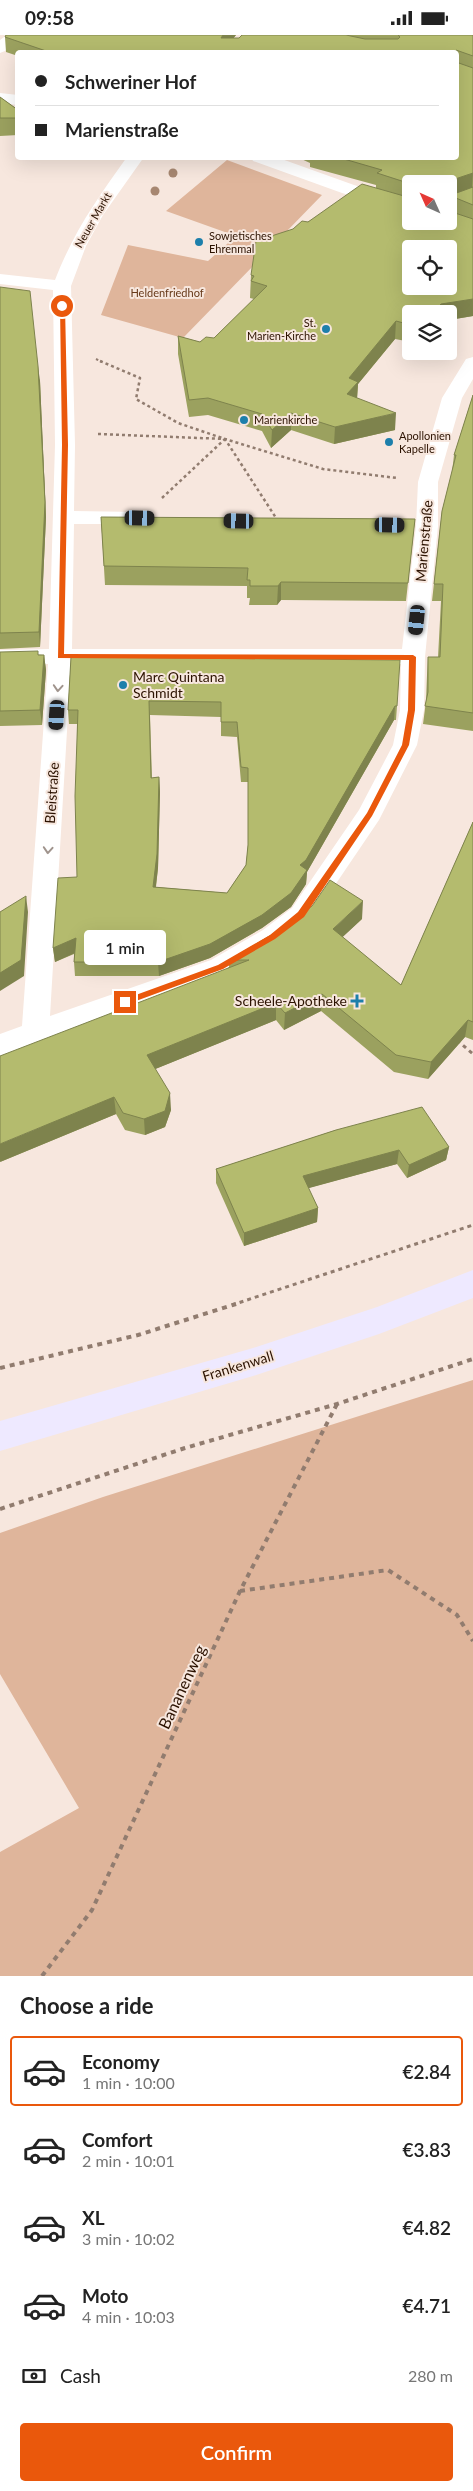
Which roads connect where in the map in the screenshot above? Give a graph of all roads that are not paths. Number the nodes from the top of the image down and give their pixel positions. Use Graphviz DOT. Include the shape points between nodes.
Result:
graph roads {
  1 [pos="16,35"];
  2 [pos="0,48"];
  3 [pos="0,98"];
  4 [pos="15,100"];
  5 [pos="134,160"];
  6 [pos="267,160"];
  7 [pos="402,205"];
  8 [pos="0,279"];
  9 [pos="62,287"];
  10 [pos="473,363"];
  11 [pos="65,517"];
  12 [pos="150,519"];
  13 [pos="60,656"];
  14 [pos="413,657"];
  15 [pos="0,658"];
  16 [pos="35,1032"];
  17 [pos="0,1045"];
  18 [pos="473,1284"];
  19 [pos="0,1436"];
  1 -- 2 [label="street"];
  3 -- 4 [label="street"];
  5 -- 9 [label="street, Neuer Markt" via="95,214 77,246"];
  6 -- 7 [label="street"];
  8 -- 9 [label="street"];
  9 -- 11 [label="street, Bleistraße"];
  10 -- 14 [label="street, Marienstraße" via="452,398 417,525"];
  11 -- 12 [label="street"];
  11 -- 13 [label="street, Bleistraße"];
  13 -- 14 [label="street"];
  13 -- 15 [label="street"];
  13 -- 16 [label="street, Bleistraße, one-way"];
  14 -- 16 [label="street, Marienstraße" via="412,710 406,745 370,814 301,915 272,937 221,967"];
  16 -- 17 [label="street"];
  18 -- 19 [label="main road, Frankenwall" via="379,1320 253,1362"];
}
